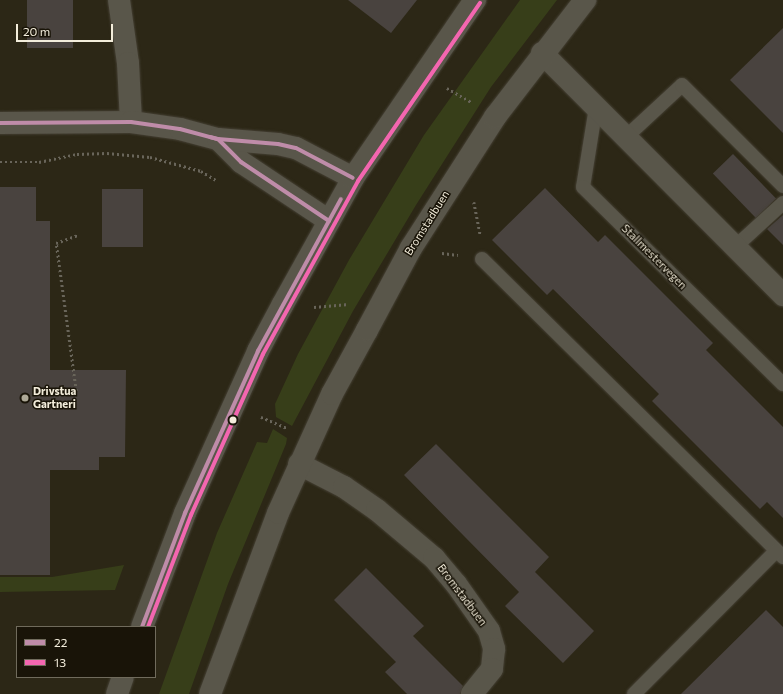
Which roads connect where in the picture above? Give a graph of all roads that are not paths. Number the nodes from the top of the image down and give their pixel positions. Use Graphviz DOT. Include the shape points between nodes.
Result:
graph roads {
  1 [pos="119,0"];
  2 [pos="475,0"];
  3 [pos="585,0"];
  4 [pos="542,53"];
  5 [pos="596,107"];
  6 [pos="131,122"];
  7 [pos="0,123"];
  8 [pos="626,137"];
  9 [pos="218,139"];
  10 [pos="353,178"];
  11 [pos="783,186"];
  12 [pos="783,203"];
  13 [pos="329,221"];
  14 [pos="736,247"];
  15 [pos="482,259"];
  16 [pos="783,295"];
  17 [pos="783,384"];
  18 [pos="299,464"];
  19 [pos="780,554"];
  20 [pos="142,626"];
  21 [pos="123,678"];
  22 [pos="117,694"];
  23 [pos="210,694"];
  24 [pos="472,694"];
  25 [pos="634,694"];
  1 -- 6 [label="street" via="128,63"];
  2 -- 10 [label="street"];
  3 -- 4 [label="street, Bromstadbuen"];
  4 -- 5 [label="street"];
  4 -- 18 [label="street, Bromstadbuen" via="454,180 411,248 332,394"];
  5 -- 8 [label="street"];
  5 -- 17 [label="lane, Stallmestervegen" via="583,187"];
  6 -- 7 [label="street"];
  6 -- 9 [label="street" via="180,129"];
  8 -- 11 [label="lane" via="682,85"];
  8 -- 14 [label="street"];
  9 -- 10 [label="street" via="296,148"];
  9 -- 13 [label="street" via="241,162"];
  10 -- 13 [label="street"];
  12 -- 14 [label="lane"];
  13 -- 20 [label="street" via="258,351 185,513"];
  14 -- 16 [label="street"];
  15 -- 19 [label="lane"];
  18 -- 23 [label="street, Bromstadbuen" via="253,574"];
  18 -- 24 [label="street, Bromstadbuen" via="344,487 377,510 434,558 456,584 489,631 494,649 492,669"];
  19 -- 25 [label="lane"];
  21 -- 22 [label="street"];
}
